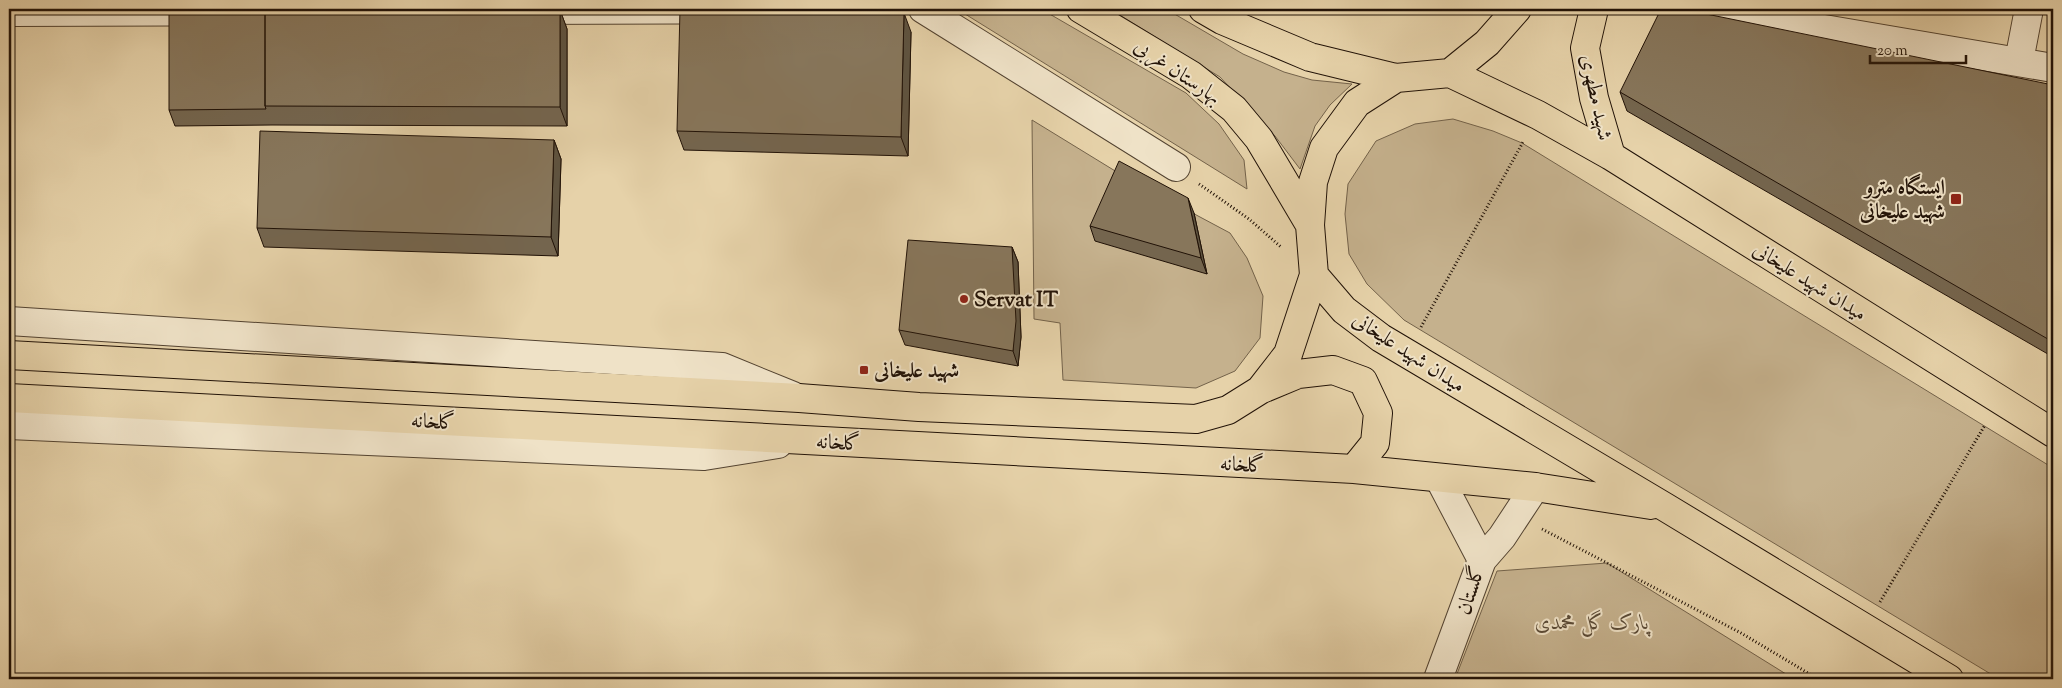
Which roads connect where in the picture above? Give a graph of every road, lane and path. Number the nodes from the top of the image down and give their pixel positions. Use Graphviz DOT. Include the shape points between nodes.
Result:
graph roads {
  1 [pos="840,9"];
  2 [pos="923,9"];
  3 [pos="1081,9"];
  4 [pos="1203,9"];
  5 [pos="1517,9"];
  6 [pos="1594,9"];
  7 [pos="1707,9"];
  8 [pos="2029,9"];
  9 [pos="488,10"];
  10 [pos="328,11"];
  11 [pos="9,12"];
  12 [pos="2019,61"];
  13 [pos="2053,68"];
  14 [pos="1450,73"];
  15 [pos="1396,78"];
  16 [pos="1538,115"];
  17 [pos="1611,156"];
  18 [pos="1176,168"];
  19 [pos="1310,225"];
  20 [pos="1314,275"];
  21 [pos="9,321"];
  22 [pos="1406,353"];
  23 [pos="9,355"];
  24 [pos="1260,390"];
  25 [pos="9,398"];
  26 [pos="799,398"];
  27 [pos="2000,400"];
  28 [pos="9,425"];
  29 [pos="2053,432"];
  30 [pos="800,440"];
  31 [pos="1354,469"];
  32 [pos="1439,478"];
  33 [pos="1535,487"];
  34 [pos="1665,507"];
  35 [pos="1517,516"];
  36 [pos="1482,560"];
  37 [pos="1864,628"];
  38 [pos="1438,679"];
  39 [pos="1818,679"];
  40 [pos="1948,679"];
  1 -- 9 [label="street"];
  2 -- 18 [label="street"];
  3 -- 19 [label="main road, بهارستان غربی" via="1191,75 1234,109 1258,139"];
  4 -- 15 [label="main road" via="1310,57"];
  5 -- 14 [label="main road" via="1487,43"];
  6 -- 17 [label="main road, شهید مطهری" via="1585,48 1594,98"];
  7 -- 12 [label="street"];
  8 -- 12 [label="street"];
  10 -- 11 [label="street"];
  12 -- 13 [label="street"];
  14 -- 15 [label="main road"];
  14 -- 16 [label="main road, میدان شهید علیخانی"];
  15 -- 19 [label="main road" via="1357,103 1324,148 1313,182"];
  16 -- 17 [label="main road, میدان شهید علیخانی"];
  16 -- 22 [label="path"];
  17 -- 27 [label="main road, میدان شهید علیخانی"];
  18 -- 20 [label="path" via="1249,219"];
  19 -- 20 [label="main road"];
  20 -- 22 [label="main road, میدان شهید علیخانی" via="1344,310"];
  20 -- 24 [label="main road, گلخانه" via="1288,354"];
  21 -- 26 [label="street" via="722,367"];
  22 -- 34 [label="main road, میدان شهید علیخانی"];
  23 -- 26 [label="main road, گلخانه"];
  24 -- 26 [label="main road, گلخانه" via="1228,410 1196,419 919,407"];
  24 -- 31 [label="main road" via="1298,374 1333,370 1363,382 1378,413 1375,443"];
  25 -- 30 [label="main road, گلخانه"];
  27 -- 29 [label="main road, میدان شهید علیخانی"];
  27 -- 37 [label="path"];
  28 -- 30 [label="street" via="704,456"];
  30 -- 31 [label="main road, گلخانه"];
  31 -- 32 [label="main road, گلخانه"];
  32 -- 33 [label="main road, گلخانه"];
  32 -- 36 [label="street, گلستان"];
  33 -- 34 [label="main road, گلخانه"];
  33 -- 35 [label="street"];
  34 -- 37 [label="main road, میدان شهید علیخانی"];
  35 -- 36 [label="street"];
  35 -- 39 [label="path" via="1741,633"];
  36 -- 38 [label="street, گلستان"];
  37 -- 40 [label="main road, میدان شهید علیخانی"];
}
